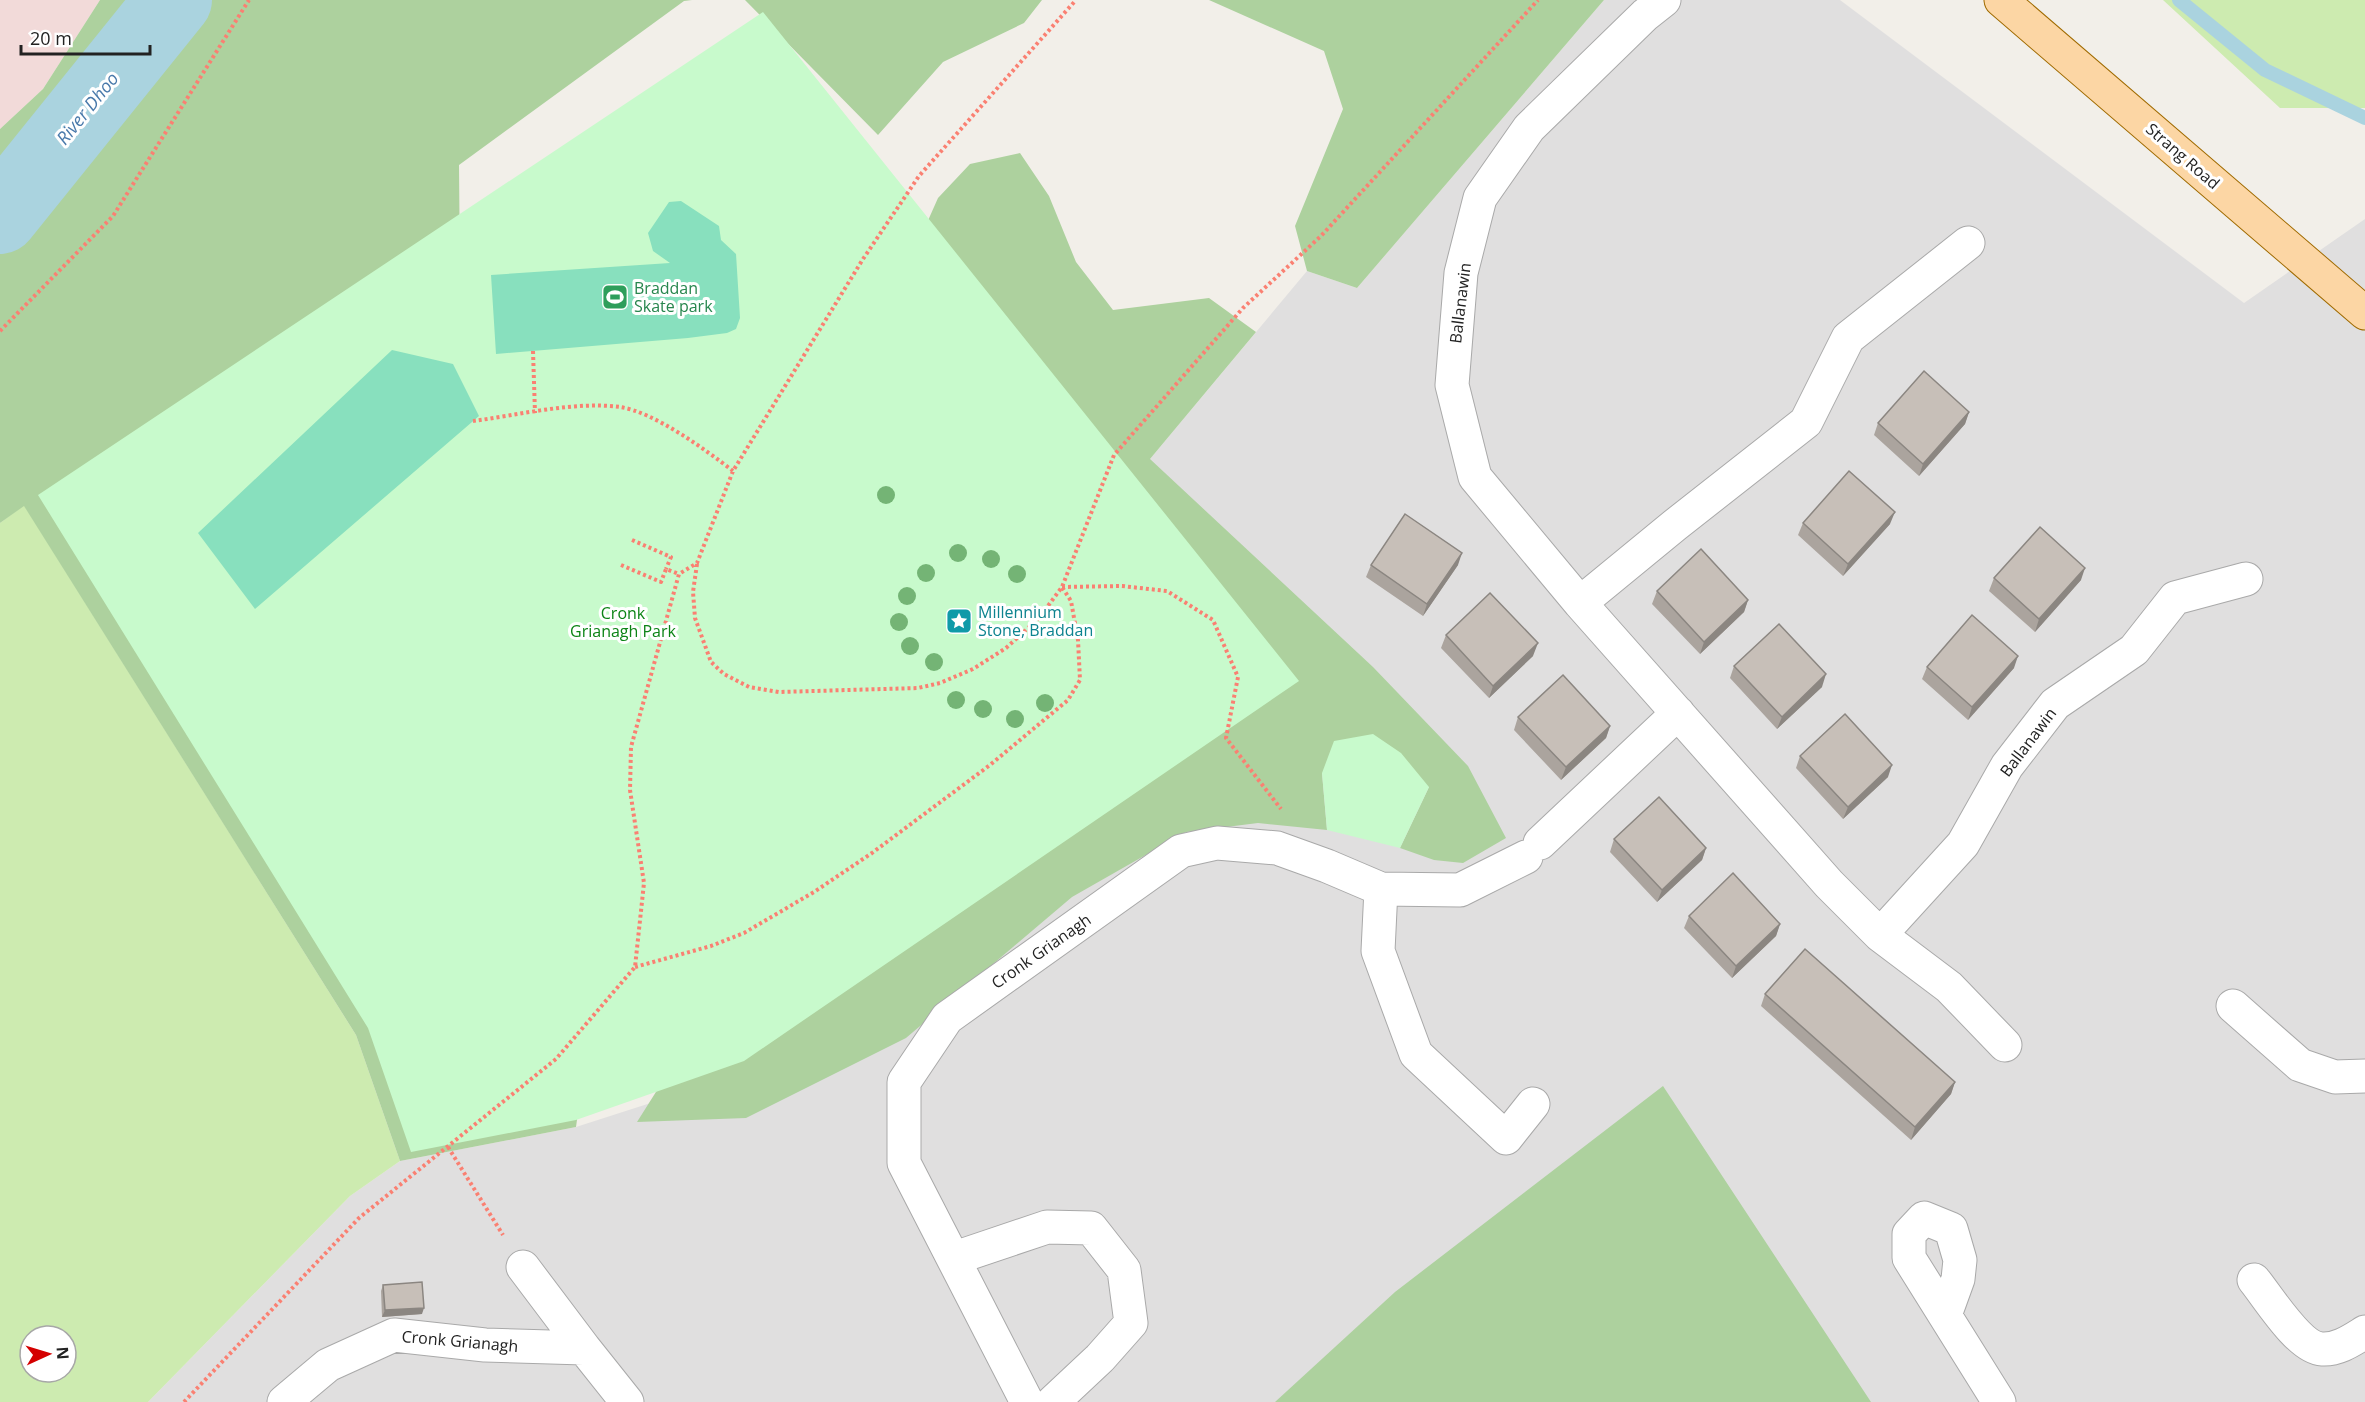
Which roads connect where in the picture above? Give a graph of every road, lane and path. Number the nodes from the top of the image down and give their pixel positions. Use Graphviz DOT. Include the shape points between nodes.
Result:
graph roads {
  1 [pos="249,0"];
  2 [pos="1076,0"];
  3 [pos="1538,0"];
  4 [pos="1664,0"];
  5 [pos="2001,0"];
  6 [pos="1968,243"];
  7 [pos="2365,313"];
  8 [pos="0,331"];
  9 [pos="532,351"];
  10 [pos="535,413"];
  11 [pos="473,421"];
  12 [pos="733,471"];
  13 [pos="632,540"];
  14 [pos="697,563"];
  15 [pos="621,565"];
  16 [pos="666,569"];
  17 [pos="679,574"];
  18 [pos="2246,579"];
  19 [pos="1062,587"];
  20 [pos="1580,603"];
  21 [pos="1678,713"];
  22 [pos="1265,788"];
  23 [pos="1381,889"];
  24 [pos="1880,935"];
  25 [pos="635,967"];
  26 [pos="2233,1006"];
  27 [pos="2005,1045"];
  28 [pos="2365,1076"];
  29 [pos="1533,1104"];
  30 [pos="448,1147"];
  31 [pos="955,1258"];
  32 [pos="523,1267"];
  33 [pos="2254,1280"];
  34 [pos="1945,1315"];
  35 [pos="2365,1332"];
  36 [pos="584,1348"];
  37 [pos="184,1402"];
  38 [pos="284,1402"];
  39 [pos="627,1402"];
  40 [pos="1027,1402"];
  41 [pos="1053,1402"];
  42 [pos="1999,1402"];
  1 -- 8 [label="path" via="113,216"];
  2 -- 12 [label="path" via="920,176 863,259"];
  3 -- 19 [label="path" via="1321,236 1243,308 1114,455"];
  4 -- 20 [label="street, Ballanawin" via="1529,128 1480,198 1461,273 1452,385 1475,477"];
  5 -- 7 [label="main road, Strang Road"];
  6 -- 20 [label="street" via="1848,338 1806,422"];
  9 -- 10 [label="path"];
  10 -- 11 [label="path"];
  10 -- 12 [label="path" via="586,406 623,407 657,421"];
  12 -- 14 [label="path"];
  13 -- 16 [label="path" via="671,557"];
  14 -- 17 [label="path"];
  14 -- 19 [label="path" via="695,618 711,662 749,687 779,692 918,688 940,683 973,669 1006,648 1039,618"];
  15 -- 16 [label="path" via="661,582"];
  16 -- 17 [label="path"];
  17 -- 25 [label="path" via="631,747 630,790 644,883"];
  18 -- 24 [label="street, Ballanawin" via="2175,598 2134,650 2055,704 2007,766 1963,844"];
  19 -- 22 [label="path" via="1122,586 1167,591 1213,620 1238,677 1226,738"];
  19 -- 25 [label="path" via="1071,601 1078,640 1080,680 1068,700 981,771 814,892 744,933"];
  20 -- 21 [label="street, Ballanawin"];
  21 -- 23 [label="street, Cronk Grianagh" via="1533,850 1460,890"];
  21 -- 24 [label="street, Ballanawin" via="1829,884"];
  23 -- 29 [label="street" via="1378,951 1416,1054 1506,1138"];
  23 -- 31 [label="street, Cronk Grianagh" via="1277,848 1217,843 1181,851 947,1018 904,1082 904,1163"];
  24 -- 27 [label="street, Ballanawin" via="1949,987"];
  25 -- 30 [label="path" via="556,1059"];
  26 -- 28 [label="street" via="2300,1065 2335,1077"];
  30 -- 32 [label="path"];
  30 -- 37 [label="path" via="359,1218"];
  31 -- 40 [label="street, Cronk Grianagh"];
  31 -- 41 [label="street" via="1047,1227 1091,1228 1124,1270 1131,1323"];
  32 -- 36 [label="street"];
  33 -- 35 [label="street" via="2302,1340 2321,1349 2344,1345"];
  34 -- 42 [label="street"];
  36 -- 38 [label="street, Cronk Grianagh" via="485,1345 394,1335 328,1365"];
  36 -- 39 [label="street"];
}
